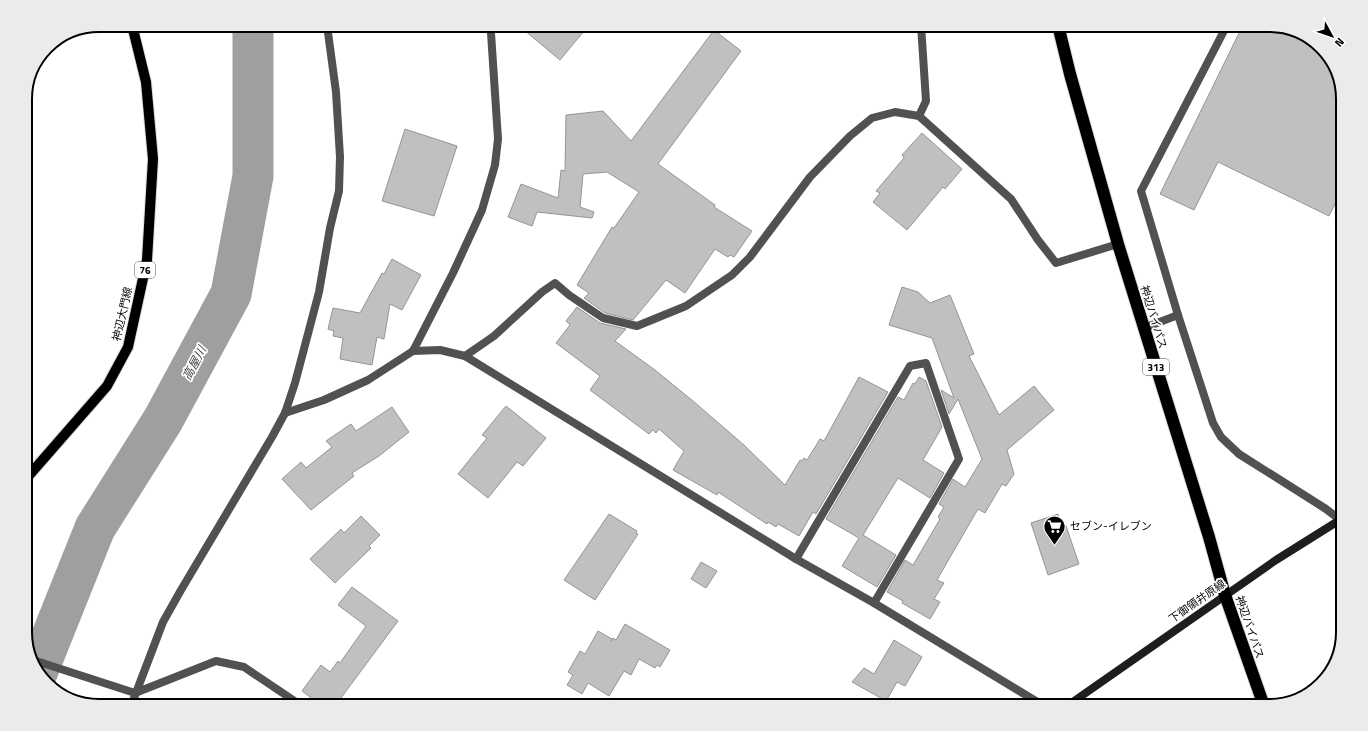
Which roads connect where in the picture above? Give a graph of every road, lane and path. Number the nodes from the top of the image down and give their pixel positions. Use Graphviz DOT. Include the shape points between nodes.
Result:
graph roads {
  1 [pos="134,32"];
  2 [pos="328,32"];
  3 [pos="491,32"];
  4 [pos="921,32"];
  5 [pos="1060,32"];
  6 [pos="1223,32"];
  7 [pos="919,116"];
  8 [pos="1118,244"];
  9 [pos="1178,315"];
  10 [pos="1144,328"];
  11 [pos="413,351"];
  12 [pos="465,356"];
  13 [pos="285,413"];
  14 [pos="32,472"];
  15 [pos="1336,516"];
  16 [pos="1336,524"];
  17 [pos="796,559"];
  18 [pos="1225,595"];
  19 [pos="874,603"];
  20 [pos="39,662"];
  21 [pos="132,692"];
  22 [pos="132,699"];
  23 [pos="292,699"];
  24 [pos="1032,699"];
  25 [pos="1077,699"];
  26 [pos="1262,699"];
  1 -- 14 [label="main road, 神辺大門線 / 76" via="146,82 153,159 147,260 128,346 107,386"];
  2 -- 13 [label="street" via="337,107 339,192 319,292"];
  3 -- 11 [label="street" via="498,139 495,165 479,217"];
  4 -- 7 [label="street" via="926,101"];
  5 -- 8 [label="highway, 神辺バイパス / 313"];
  6 -- 9 [label="street" via="1141,191"];
  7 -- 8 [label="street" via="1011,199 1056,263"];
  7 -- 12 [label="street" via="895,112 872,118 850,136 810,177 750,257 732,274 686,306 637,326 603,318 555,283 494,336"];
  8 -- 10 [label="highway, 神辺バイパス / 313"];
  9 -- 10 [label="street"];
  9 -- 15 [label="street" via="1213,423 1221,437 1239,454"];
  10 -- 18 [label="highway, 神辺バイパス / 313"];
  11 -- 12 [label="street" via="440,350"];
  11 -- 13 [label="street" via="368,380 324,400"];
  12 -- 17 [label="street"];
  13 -- 21 [label="street" via="163,622"];
  16 -- 18 [label="main road, 下御領井原線"];
  17 -- 19 [label="street"];
  17 -- 19 [label="street" via="910,366 926,363 960,459"];
  18 -- 25 [label="main road, 下御領井原線"];
  18 -- 26 [label="highway, 神辺バイパス / 313"];
  19 -- 24 [label="street"];
  20 -- 21 [label="street"];
  21 -- 22 [label="street"];
  21 -- 23 [label="street" via="216,661 244,667"];
}
